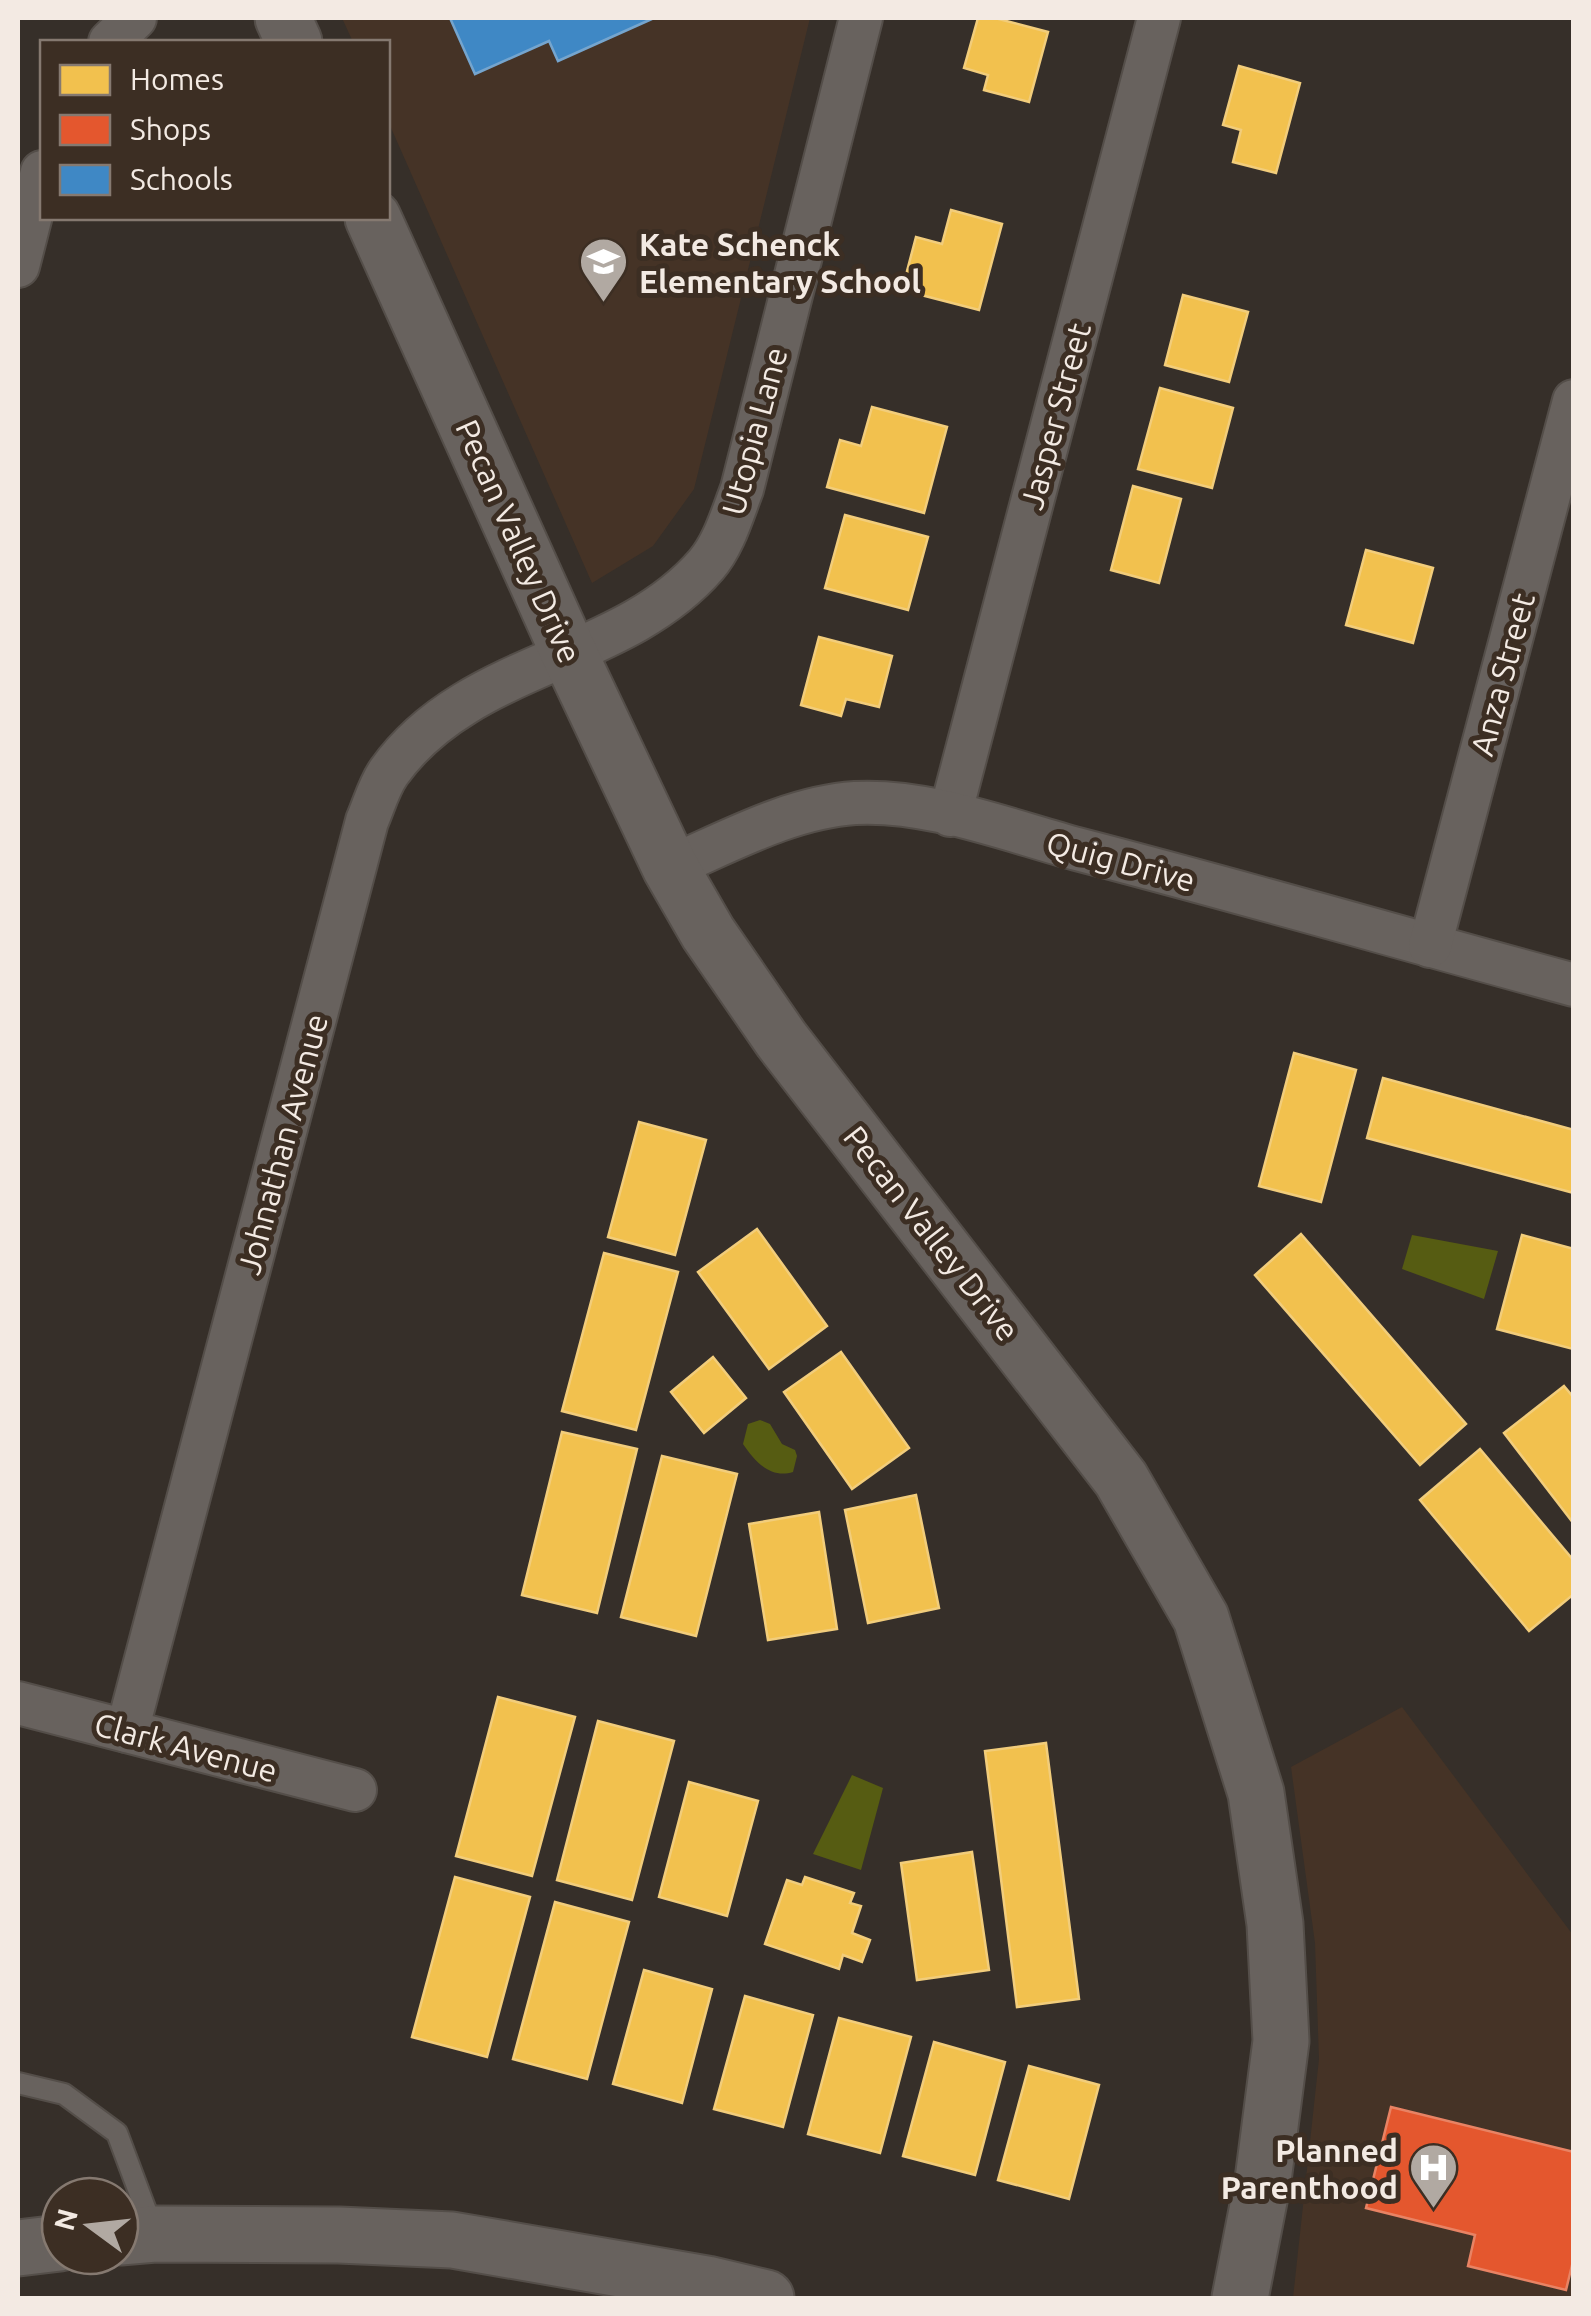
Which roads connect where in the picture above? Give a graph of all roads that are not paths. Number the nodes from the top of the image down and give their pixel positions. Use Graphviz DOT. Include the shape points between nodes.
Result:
graph roads {
  1 [pos="135,18"];
  2 [pos="861,18"];
  3 [pos="1159,18"];
  4 [pos="112,40"];
  5 [pos="40,180"];
  6 [pos="374,220"];
  7 [pos="18,266"];
  8 [pos="1574,401"];
  9 [pos="568,651"];
  10 [pos="950,816"];
  11 [pos="670,867"];
  12 [pos="1430,946"];
  13 [pos="1574,985"];
  14 [pos="18,1704"];
  15 [pos="128,1731"];
  16 [pos="355,1790"];
  17 [pos="18,2084"];
  18 [pos="126,2176"];
  19 [pos="140,2236"];
  20 [pos="766,2298"];
  21 [pos="1240,2298"];
  1 -- 4 [label="street"];
  2 -- 9 [label="street, Utopia Lane" via="727,530 708,563 683,587 625,628"];
  3 -- 10 [label="street, Jasper Street"];
  5 -- 7 [label="street"];
  6 -- 9 [label="main road, Pecan Valley Drive"];
  8 -- 12 [label="street, Anza Street"];
  9 -- 11 [label="main road, Pecan Valley Drive"];
  9 -- 15 [label="street, Johnathan Avenue" via="447,714 418,738 387,775 367,821"];
  10 -- 11 [label="street, Quig Drive" via="882,802 849,804 776,821"];
  10 -- 12 [label="street, Quig Drive"];
  11 -- 21 [label="main road, Pecan Valley Drive" via="781,1039 1121,1479 1201,1618 1256,1793 1275,1924 1281,2041"];
  12 -- 13 [label="street, Quig Drive"];
  14 -- 15 [label="street, Clark Avenue"];
  15 -- 16 [label="street, Clark Avenue"];
  17 -- 18 [label="lane" via="64,2094 117,2132"];
  19 -- 20 [label="main road" via="452,2240"];
}
